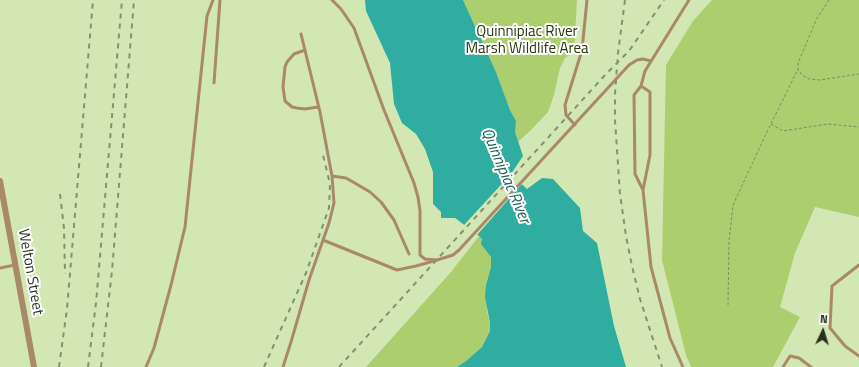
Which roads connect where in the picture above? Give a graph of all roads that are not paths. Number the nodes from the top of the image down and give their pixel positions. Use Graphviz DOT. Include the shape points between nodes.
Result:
graph roads {
  1 [pos="213,0"];
  2 [pos="220,0"];
  3 [pos="332,0"];
  4 [pos="586,0"];
  5 [pos="689,0"];
  6 [pos="301,34"];
  7 [pos="305,50"];
  8 [pos="651,61"];
  9 [pos="214,83"];
  10 [pos="641,86"];
  11 [pos="318,107"];
  12 [pos="575,125"];
  13 [pos="332,176"];
  14 [pos="0,181"];
  15 [pos="643,190"];
  16 [pos="323,240"];
  17 [pos="410,254"];
  18 [pos="437,260"];
  19 [pos="15,265"];
  20 [pos="859,265"];
  21 [pos="0,268"];
  22 [pos="859,356"];
  23 [pos="34,367"];
  24 [pos="146,367"];
  25 [pos="283,367"];
  26 [pos="682,367"];
  27 [pos="783,367"];
  28 [pos="811,367"];
  1 -- 24 [label="lane" via="207,16 185,227 156,340"];
  2 -- 9 [label="lane"];
  3 -- 18 [label="lane" via="354,28 416,190 420,212 420,255 425,259"];
  4 -- 12 [label="lane" via="582,50 565,105 566,115"];
  5 -- 8 [label="lane"];
  6 -- 7 [label="lane"];
  7 -- 11 [label="lane"];
  7 -- 11 [label="lane" via="294,54 287,62 285,101 297,108"];
  8 -- 10 [label="lane"];
  8 -- 12 [label="lane" via="643,59 633,62"];
  10 -- 15 [label="lane" via="634,95 635,174"];
  10 -- 15 [label="lane" via="650,92 650,155"];
  11 -- 13 [label="lane"];
  12 -- 18 [label="lane" via="456,253"];
  13 -- 16 [label="lane" via="334,203"];
  13 -- 17 [label="lane" via="353,182 381,202 394,220"];
  14 -- 19 [label="street, Welton Street"];
  15 -- 26 [label="lane" via="651,268 670,338"];
  16 -- 18 [label="lane" via="397,270"];
  16 -- 25 [label="lane"];
  19 -- 21 [label="lane"];
  19 -- 23 [label="street, Welton Street"];
  20 -- 22 [label="lane" via="832,286 830,328 845,346"];
  27 -- 28 [label="lane" via="790,356 799,358"];
}
